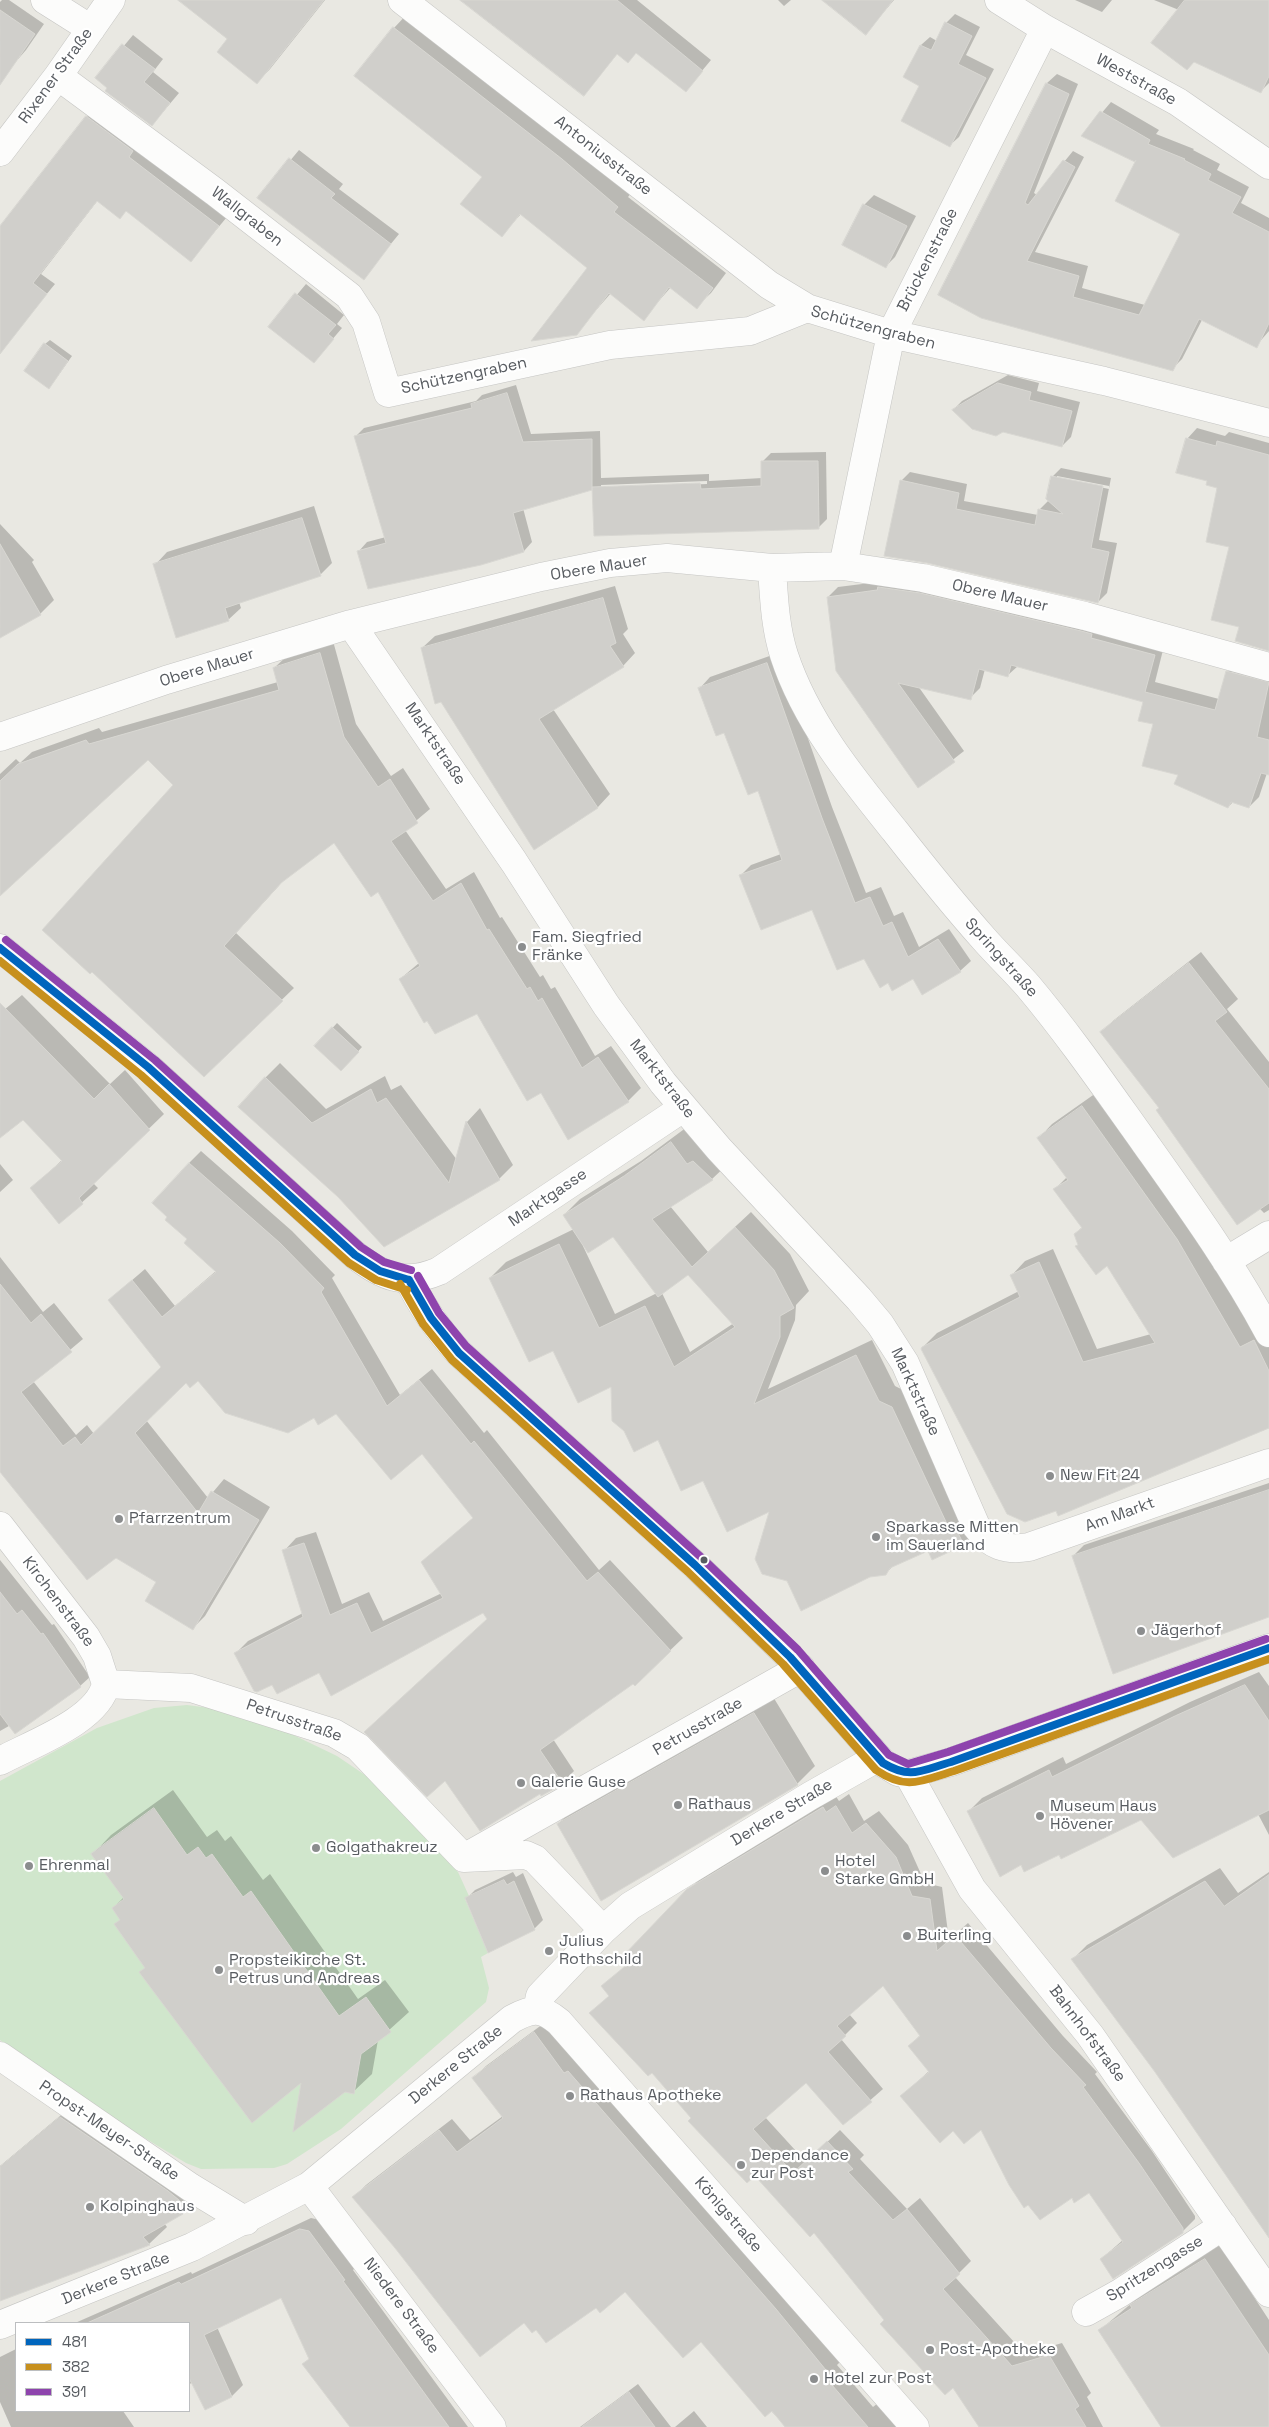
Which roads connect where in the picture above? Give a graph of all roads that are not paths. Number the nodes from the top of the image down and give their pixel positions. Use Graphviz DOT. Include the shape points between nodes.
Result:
graph roads {
  1 [pos="45,0"];
  2 [pos="111,0"];
  3 [pos="402,0"];
  4 [pos="999,0"];
  5 [pos="91,29"];
  6 [pos="1046,29"];
  7 [pos="58,76"];
  8 [pos="0,152"];
  9 [pos="1267,157"];
  10 [pos="807,308"];
  11 [pos="891,334"];
  12 [pos="388,393"];
  13 [pos="1269,423"];
  14 [pos="843,566"];
  15 [pos="772,568"];
  16 [pos="351,624"];
  17 [pos="1269,667"];
  18 [pos="0,737"];
  19 [pos="0,948"];
  20 [pos="682,1108"];
  21 [pos="1269,1235"];
  22 [pos="1226,1261"];
  23 [pos="409,1280"];
  24 [pos="1269,1333"];
  25 [pos="1269,1463"];
  26 [pos="0,1526"];
  27 [pos="976,1526"];
  28 [pos="1269,1648"];
  29 [pos="801,1668"];
  30 [pos="106,1684"];
  31 [pos="877,1758"];
  32 [pos="0,1761"];
  33 [pos="908,1774"];
  34 [pos="464,1858"];
  35 [pos="603,1930"];
  36 [pos="537,2010"];
  37 [pos="0,2056"];
  38 [pos="309,2186"];
  39 [pos="246,2221"];
  40 [pos="1223,2226"];
  41 [pos="1269,2293"];
  42 [pos="1086,2312"];
  43 [pos="0,2326"];
  44 [pos="492,2427"];
  45 [pos="915,2427"];
  1 -- 5 [label="street"];
  2 -- 5 [label="street, Rixener Straße"];
  3 -- 10 [label="street, Antoniusstraße" via="769,285"];
  4 -- 6 [label="street, Weststraße"];
  5 -- 7 [label="street, Rixener Straße"];
  6 -- 9 [label="street, Weststraße" via="1178,102"];
  6 -- 11 [label="street, Brückenstraße"];
  7 -- 8 [label="street, Rixener Straße"];
  7 -- 12 [label="street, Wallgraben" via="349,296 366,322"];
  10 -- 11 [label="street, Schützengraben"];
  10 -- 12 [label="street, Schützengraben" via="750,331 610,345"];
  11 -- 13 [label="street, Schützengraben" via="1104,381"];
  11 -- 14 [label="street, Brückenstraße"];
  14 -- 15 [label="street, Obere Mauer"];
  14 -- 17 [label="street, Obere Mauer" via="924,578 1085,616"];
  15 -- 16 [label="street, Obere Mauer" via="667,558 610,563"];
  15 -- 22 [label="street, Springstraße" via="774,608 784,656 808,710 833,750 961,914 1034,993 1097,1076"];
  16 -- 18 [label="street, Obere Mauer" via="166,680"];
  16 -- 20 [label="street, Marktstraße" via="514,862 606,1005"];
  19 -- 23 [label="street" via="148,1067 355,1255 373,1269"];
  20 -- 23 [label="street, Marktgasse" via="439,1271"];
  20 -- 27 [label="street, Marktstraße" via="880,1324 905,1363"];
  21 -- 22 [label="street"];
  22 -- 24 [label="street, Springstraße"];
  23 -- 29 [label="street" via="425,1311 459,1353 695,1565"];
  25 -- 27 [label="street, Am Markt" via="1030,1547 1014,1549 996,1545"];
  26 -- 30 [label="street, Kirchenstraße" via="86,1637 98,1656"];
  28 -- 33 [label="street" via="951,1762"];
  29 -- 31 [label="street"];
  29 -- 34 [label="street, Petrusstraße"];
  30 -- 32 [label="street" via="98,1702 79,1719"];
  30 -- 34 [label="street, Petrusstraße" via="191,1688 334,1733 358,1747"];
  31 -- 33 [label="street" via="892,1770"];
  31 -- 35 [label="street, Derkere Straße" via="630,1906"];
  33 -- 40 [label="street, Bahnhofstraße" via="972,1888 1090,2035"];
  34 -- 35 [label="street" via="526,1855 535,1859"];
  35 -- 36 [label="street, Derkere Straße" via="540,1996"];
  36 -- 38 [label="street, Derkere Straße" via="526,2011 512,2019"];
  36 -- 45 [label="street, Königstraße" via="548,2013 559,2022"];
  37 -- 39 [label="street, Propst-Meyer-Straße" via="190,2187"];
  38 -- 39 [label="street, Derkere Straße"];
  38 -- 44 [label="street, Niedere Straße"];
  39 -- 43 [label="street, Derkere Straße" via="150,2266"];
  40 -- 41 [label="street, Bahnhofstraße"];
  40 -- 42 [label="street, Spritzengasse"];
}
